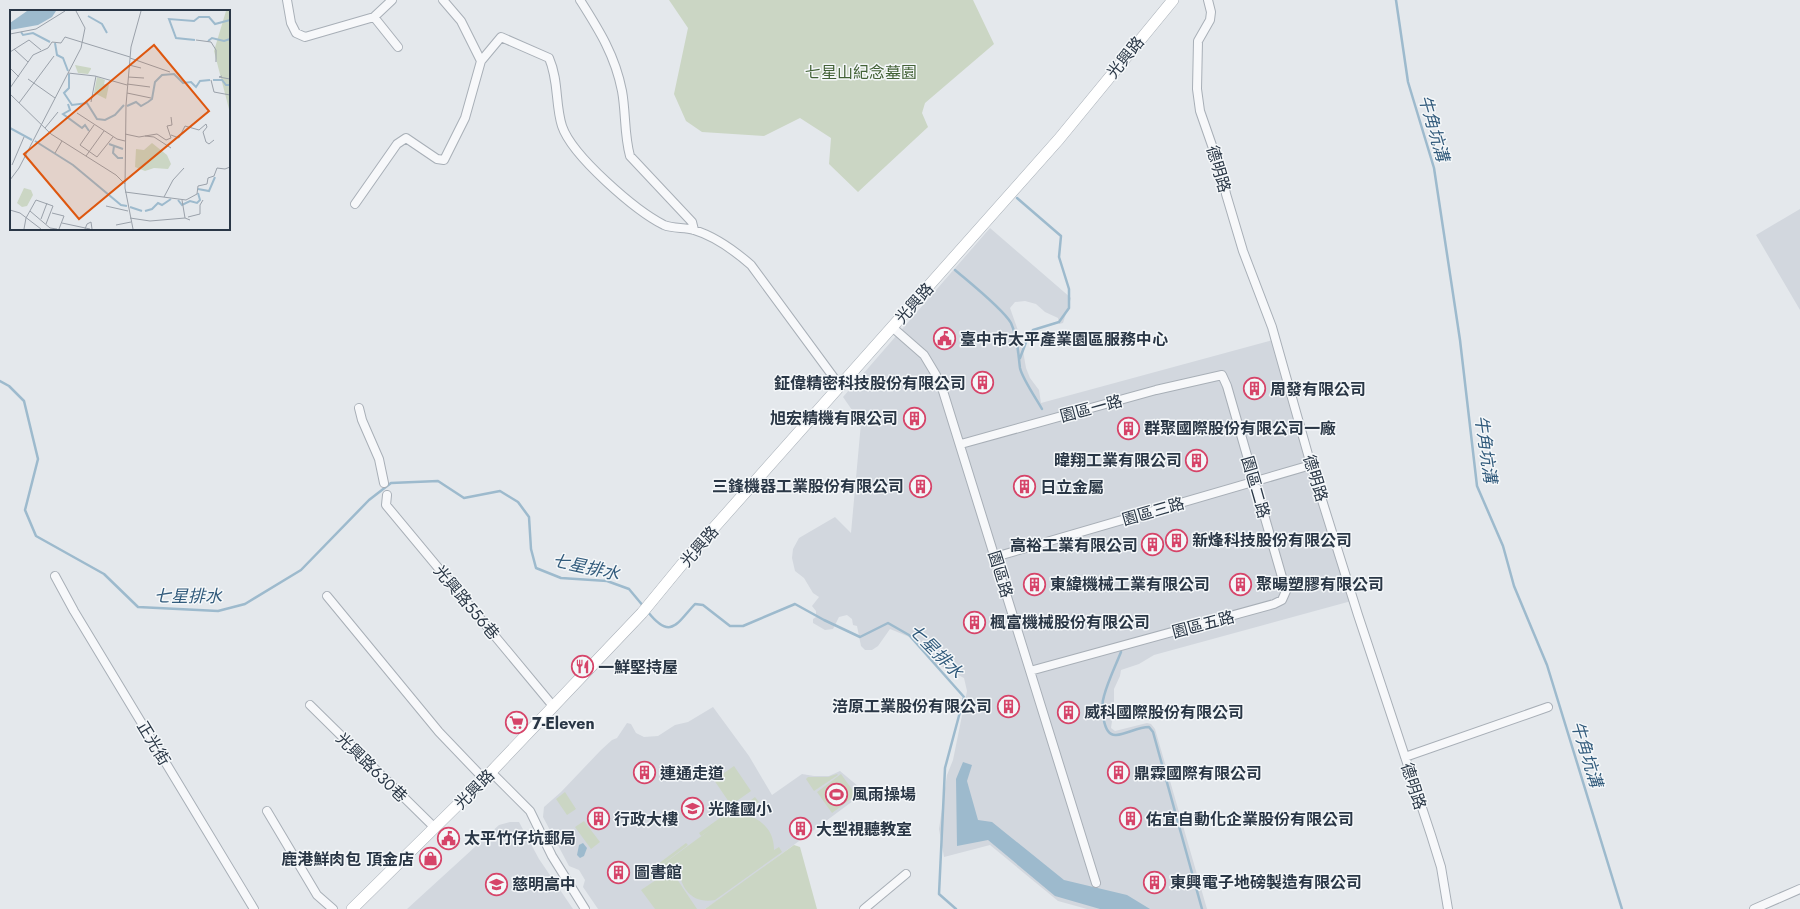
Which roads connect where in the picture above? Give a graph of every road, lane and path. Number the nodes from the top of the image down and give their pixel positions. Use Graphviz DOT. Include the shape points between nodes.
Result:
graph roads {
  1 [pos="287,0"];
  2 [pos="392,0"];
  3 [pos="443,0"];
  4 [pos="580,0"];
  5 [pos="1173,0"];
  6 [pos="1208,0"];
  7 [pos="374,17"];
  8 [pos="398,47"];
  9 [pos="481,61"];
  10 [pos="355,204"];
  11 [pos="694,230"];
  12 [pos="892,327"];
  13 [pos="1222,375"];
  14 [pos="840,386"];
  15 [pos="359,408"];
  16 [pos="961,444"];
  17 [pos="1311,465"];
  18 [pos="1255,481"];
  19 [pos="384,483"];
  20 [pos="388,495"];
  21 [pos="995,557"];
  22 [pos="55,576"];
  23 [pos="327,596"];
  24 [pos="1282,600"];
  25 [pos="1030,671"];
  26 [pos="310,705"];
  27 [pos="553,706"];
  28 [pos="1548,707"];
  29 [pos="1405,757"];
  30 [pos="488,776"];
  31 [pos="267,811"];
  32 [pos="435,828"];
  33 [pos="906,874"];
  34 [pos="1096,883"];
  35 [pos="1800,890"];
  36 [pos="254,909"];
  37 [pos="333,909"];
  38 [pos="352,909"];
  39 [pos="585,909"];
  40 [pos="864,909"];
  41 [pos="1448,909"];
  42 [pos="1754,909"];
  1 -- 7 [label="street" via="291,23 296,33 305,37"];
  2 -- 7 [label="street"];
  3 -- 9 [label="street" via="461,21"];
  4 -- 11 [label="street" via="606,40 616,66 630,156 692,222"];
  5 -- 12 [label="main road, 光興路" via="1059,139"];
  6 -- 17 [label="street, 德明路" via="1210,20 1198,41 1197,89 1200,111 1223,177 1243,251 1272,327"];
  7 -- 8 [label="street"];
  9 -- 10 [label="street" via="465,118 444,160 437,159 406,138 403,139"];
  9 -- 11 [label="street" via="501,36 549,58 554,69 562,126 575,150 587,164 642,212 665,226"];
  11 -- 14 [label="street" via="732,249 751,265"];
  12 -- 14 [label="main road, 光興路"];
  12 -- 16 [label="street, 園區路" via="930,363 943,391"];
  13 -- 16 [label="street, 園區一路" via="1149,392"];
  13 -- 18 [label="street, 園區二路"];
  14 -- 27 [label="main road, 光興路" via="688,557 642,613"];
  15 -- 19 [label="street" via="379,459"];
  16 -- 21 [label="street, 園區路"];
  17 -- 18 [label="street, 園區三路"];
  17 -- 29 [label="street, 德明路"];
  18 -- 21 [label="street, 園區三路"];
  18 -- 24 [label="street, 園區二路" via="1286,591"];
  20 -- 27 [label="street, 光興路556巷" via="386,505"];
  21 -- 25 [label="street, 園區路"];
  22 -- 36 [label="street, 正光街"];
  23 -- 30 [label="street" via="439,732"];
  24 -- 25 [label="street, 園區五路"];
  25 -- 34 [label="street, 園區路"];
  26 -- 32 [label="street, 光興路630巷"];
  27 -- 30 [label="main road, 光興路"];
  28 -- 29 [label="street"];
  29 -- 41 [label="street, 德明路" via="1441,867"];
  30 -- 32 [label="main road, 光興路"];
  30 -- 39 [label="street" via="530,811 552,856"];
  31 -- 37 [label="street" via="317,895"];
  32 -- 38 [label="main road, 光興路"];
  33 -- 40 [label="street"];
  35 -- 42 [label="street"];
}
